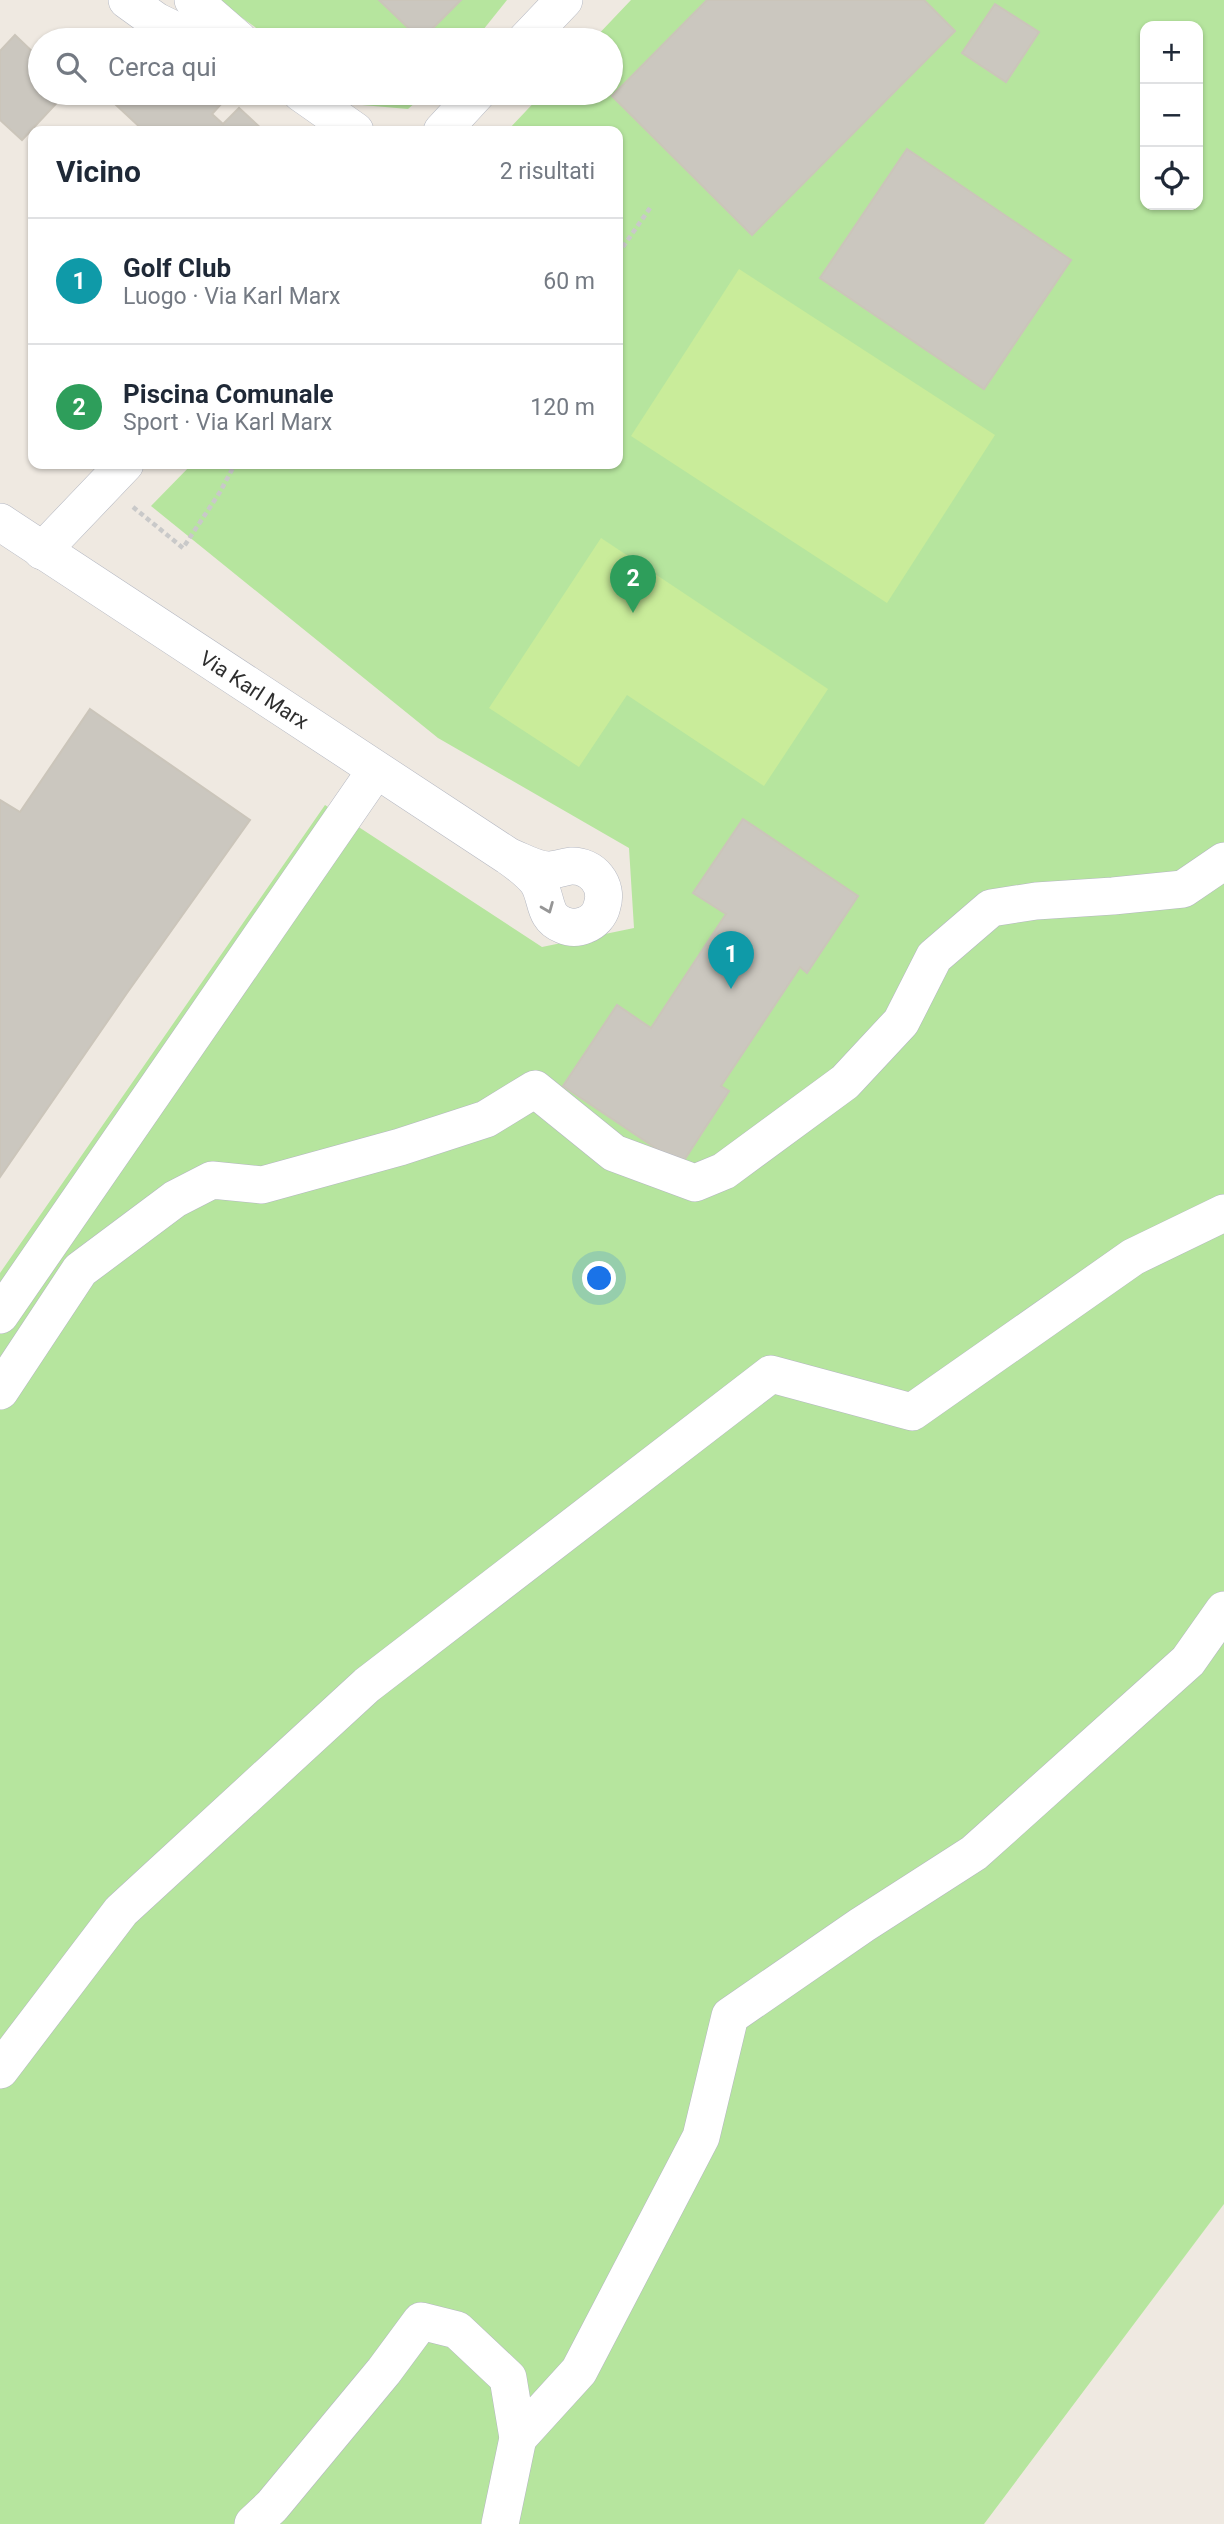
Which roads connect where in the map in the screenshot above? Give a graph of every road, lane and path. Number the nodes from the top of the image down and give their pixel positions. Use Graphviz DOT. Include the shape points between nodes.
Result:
graph roads {
  1 [pos="127,0"];
  2 [pos="192,0"];
  3 [pos="564,0"];
  4 [pos="170,28"];
  5 [pos="225,28"];
  6 [pos="537,28"];
  7 [pos="317,105"];
  8 [pos="466,105"];
  9 [pos="348,126"];
  10 [pos="447,126"];
  11 [pos="650,208"];
  12 [pos="623,247"];
  13 [pos="232,469"];
  14 [pos="116,474"];
  15 [pos="0,522"];
  16 [pos="42,551"];
  17 [pos="376,770"];
  18 [pos="508,856"];
  19 [pos="1224,861"];
  20 [pos="1224,1213"];
  21 [pos="0,1315"];
  22 [pos="0,1391"];
  23 [pos="1224,1610"];
  24 [pos="0,2070"];
  25 [pos="518,2438"];
  26 [pos="253,2524"];
  27 [pos="500,2524"];
  1 -- 4 [label="street"];
  2 -- 5 [label="street"];
  3 -- 6 [label="street"];
  7 -- 9 [label="street"];
  8 -- 10 [label="street"];
  11 -- 12 [label="path"];
  13 -- 14 [label="path" via="183,548"];
  14 -- 16 [label="street"];
  15 -- 16 [label="street, Via Karl Marx"];
  16 -- 17 [label="street, Via Karl Marx"];
  17 -- 18 [label="street, Via Karl Marx"];
  17 -- 21 [label="street"];
  19 -- 22 [label="street" via="1183,889 991,908 934,957 901,1022 845,1082 724,1171 695,1183 614,1153 536,1089 486,1119 400,1147 261,1185 212,1180 174,1199 80,1270"];
  20 -- 24 [label="street" via="1133,1257 912,1412 771,1374 367,1685 121,1911"];
  23 -- 25 [label="street" via="1188,1661 974,1853 730,2016 701,2137 579,2371"];
  25 -- 26 [label="street" via="508,2378 457,2330 421,2321"];
  25 -- 27 [label="street"];
}
